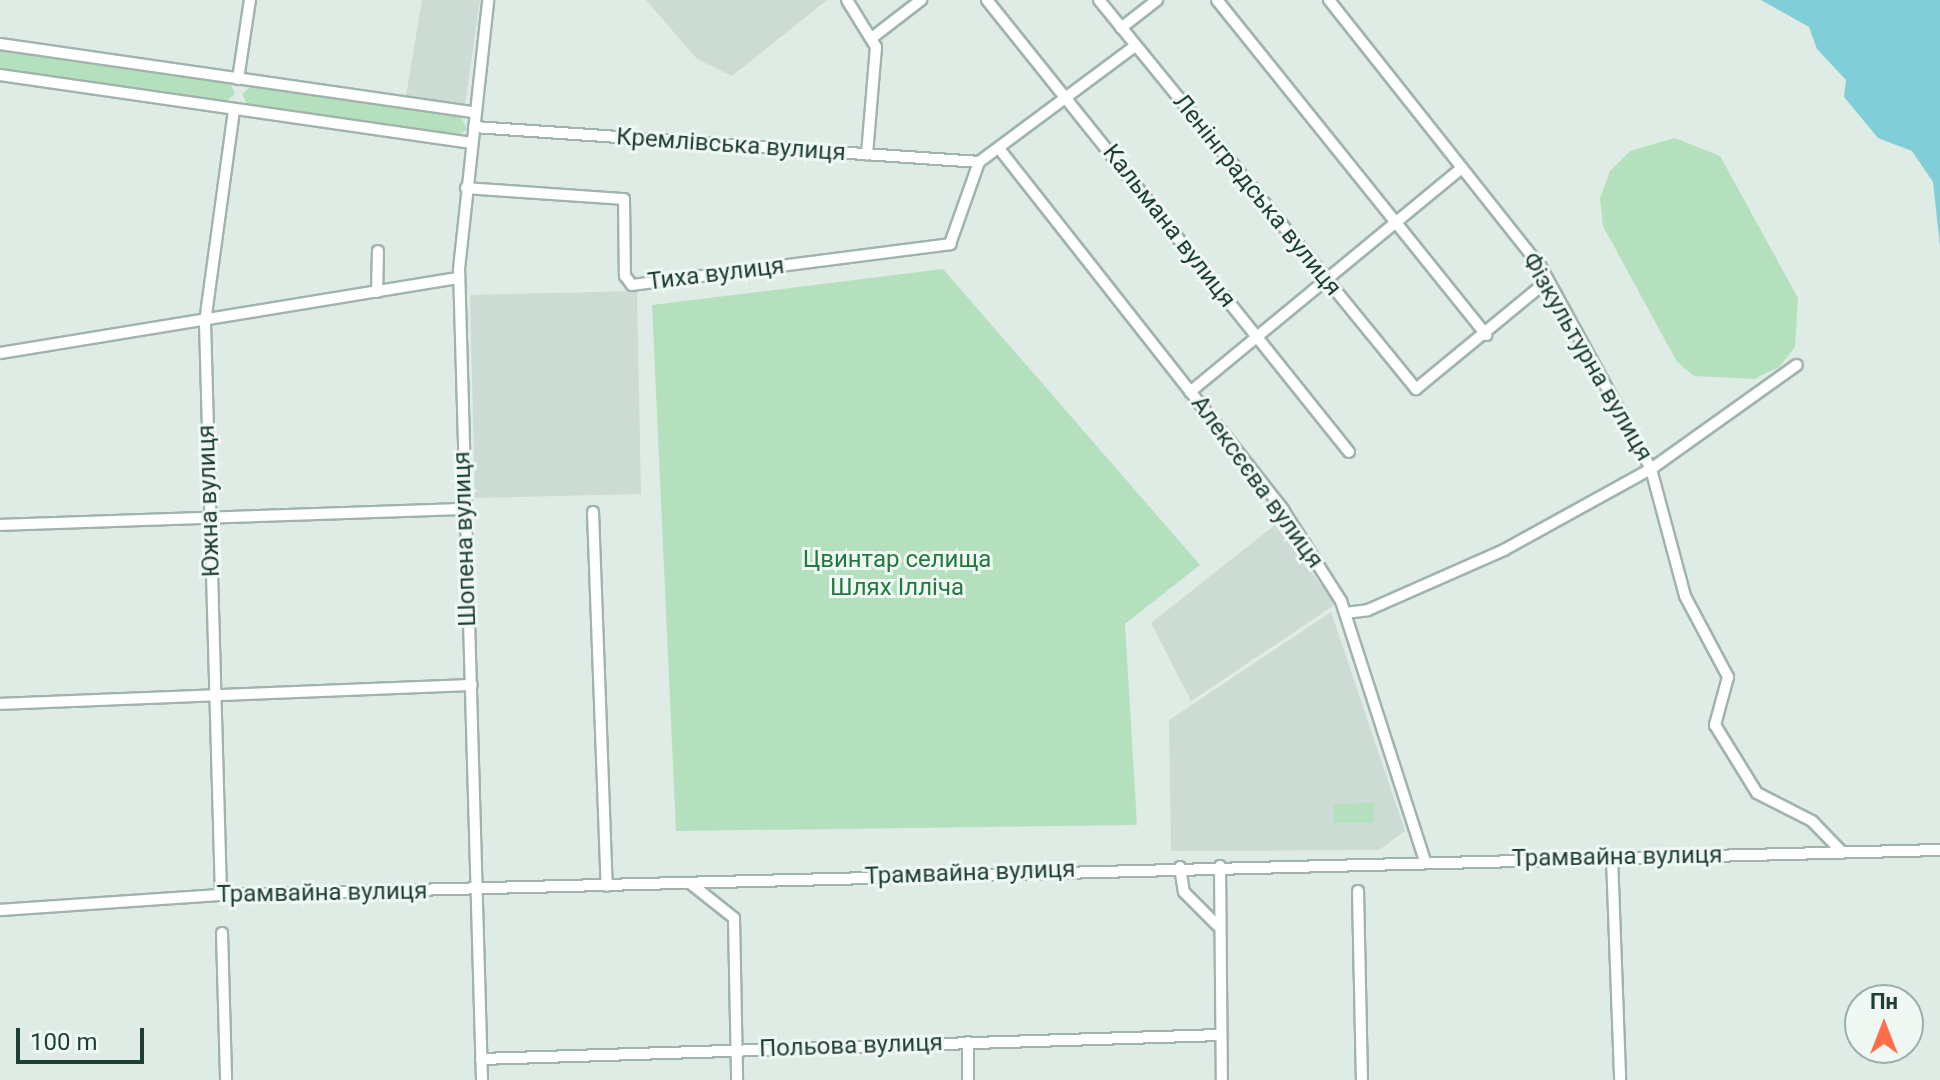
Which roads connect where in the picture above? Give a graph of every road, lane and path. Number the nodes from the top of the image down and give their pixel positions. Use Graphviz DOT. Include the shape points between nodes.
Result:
graph roads {
  1 [pos="250,0"];
  2 [pos="488,0"];
  3 [pos="847,0"];
  4 [pos="921,0"];
  5 [pos="987,0"];
  6 [pos="1099,0"];
  7 [pos="1157,0"];
  8 [pos="1217,0"];
  9 [pos="1329,0"];
  10 [pos="1121,28"];
  11 [pos="873,37"];
  12 [pos="0,44"];
  13 [pos="1135,46"];
  14 [pos="0,75"];
  15 [pos="238,79"];
  16 [pos="1069,100"];
  17 [pos="234,109"];
  18 [pos="471,112"];
  19 [pos="474,127"];
  20 [pos="470,143"];
  21 [pos="1001,151"];
  22 [pos="867,155"];
  23 [pos="983,161"];
  24 [pos="1462,168"];
  25 [pos="466,188"];
  26 [pos="1395,224"];
  27 [pos="378,251"];
  28 [pos="459,278"];
  29 [pos="1548,280"];
  30 [pos="1328,281"];
  31 [pos="377,292"];
  32 [pos="205,322"];
  33 [pos="1486,335"];
  34 [pos="1258,339"];
  35 [pos="0,353"];
  36 [pos="1797,365"];
  37 [pos="1190,392"];
  38 [pos="1349,452"];
  39 [pos="1651,469"];
  40 [pos="464,509"];
  41 [pos="593,512"];
  42 [pos="209,517"];
  43 [pos="0,525"];
  44 [pos="1345,613"];
  45 [pos="472,685"];
  46 [pos="216,697"];
  47 [pos="0,704"];
  48 [pos="1940,850"];
  49 [pos="1842,852"];
  50 [pos="1612,857"];
  51 [pos="1425,861"];
  52 [pos="1220,866"];
  53 [pos="1180,867"];
  54 [pos="690,883"];
  55 [pos="607,886"];
  56 [pos="481,890"];
  57 [pos="1358,891"];
  58 [pos="221,895"];
  59 [pos="0,910"];
  60 [pos="1218,926"];
  61 [pos="222,933"];
  62 [pos="1221,1035"];
  63 [pos="968,1042"];
  64 [pos="738,1050"];
  65 [pos="481,1059"];
  66 [pos="226,1080"];
  67 [pos="482,1080"];
  68 [pos="737,1080"];
  69 [pos="968,1080"];
  70 [pos="1222,1080"];
  71 [pos="1362,1080"];
  72 [pos="1620,1080"];
  1 -- 15 [label="street"];
  2 -- 18 [label="street, Шопена вулиця"];
  3 -- 11 [label="street"];
  4 -- 11 [label="street"];
  5 -- 16 [label="street, Кальмана вулиця"];
  6 -- 10 [label="street, Ленінградська вулиця"];
  7 -- 10 [label="street"];
  8 -- 26 [label="street"];
  9 -- 24 [label="street, Фiзкультурна вулиця"];
  10 -- 13 [label="street, Ленінградська вулиця"];
  11 -- 22 [label="street"];
  12 -- 15 [label="street"];
  13 -- 16 [label="street"];
  13 -- 30 [label="street, Ленінградська вулиця"];
  14 -- 17 [label="street"];
  15 -- 18 [label="street"];
  16 -- 21 [label="street"];
  16 -- 34 [label="street, Кальмана вулиця"];
  17 -- 20 [label="street"];
  17 -- 32 [label="street, Южна вулиця"];
  18 -- 19 [label="street, Шопена вулиця"];
  19 -- 20 [label="street, Шопена вулиця"];
  19 -- 22 [label="street, Кремлівська вулиця"];
  20 -- 25 [label="street, Шопена вулиця"];
  21 -- 23 [label="street"];
  21 -- 37 [label="street, Алексєєва вулиця"];
  22 -- 23 [label="street, Кремлівська вулиця"];
  23 -- 25 [label="street, Тиха вулиця" via="950,244 632,285 625,276 624,199"];
  24 -- 26 [label="street"];
  24 -- 29 [label="street, Фiзкультурна вулиця"];
  25 -- 28 [label="street, Шопена вулиця"];
  26 -- 30 [label="street"];
  26 -- 33 [label="street"];
  27 -- 31 [label="street"];
  28 -- 31 [label="street"];
  28 -- 40 [label="street, Шопена вулиця"];
  29 -- 33 [label="street"];
  29 -- 39 [label="street, Фiзкультурна вулиця"];
  30 -- 33 [label="street, Ленінградська вулиця" via="1416,389"];
  30 -- 34 [label="street"];
  31 -- 32 [label="street"];
  32 -- 35 [label="street"];
  32 -- 42 [label="street, Южна вулиця"];
  34 -- 37 [label="street"];
  34 -- 38 [label="street, Кальмана вулиця"];
  36 -- 39 [label="street"];
  37 -- 44 [label="street, Алексєєва вулиця" via="1283,510"];
  39 -- 44 [label="street" via="1504,550 1368,610"];
  39 -- 49 [label="street, Фiзкультурна вулиця" via="1685,596 1728,677 1715,725 1757,793 1812,821"];
  40 -- 42 [label="street"];
  40 -- 45 [label="street, Шопена вулиця"];
  41 -- 55 [label="street"];
  42 -- 43 [label="street"];
  42 -- 46 [label="street, Южна вулиця"];
  44 -- 51 [label="street, Алексєєва вулиця"];
  45 -- 46 [label="street"];
  45 -- 56 [label="street, Шопена вулиця"];
  46 -- 47 [label="street"];
  46 -- 58 [label="street, Южна вулиця"];
  48 -- 49 [label="street, Трамвайна вулиця"];
  49 -- 50 [label="street, Трамвайна вулиця"];
  50 -- 51 [label="street, Трамвайна вулиця"];
  50 -- 72 [label="street"];
  51 -- 52 [label="street, Трамвайна вулиця"];
  52 -- 53 [label="street, Трамвайна вулиця"];
  52 -- 60 [label="street"];
  53 -- 54 [label="street, Трамвайна вулиця"];
  53 -- 60 [label="street" via="1184,892"];
  54 -- 55 [label="street, Трамвайна вулиця"];
  54 -- 64 [label="street" via="734,918"];
  55 -- 56 [label="street, Трамвайна вулиця"];
  56 -- 58 [label="street, Трамвайна вулиця"];
  56 -- 65 [label="street, Шопена вулиця"];
  57 -- 71 [label="street"];
  58 -- 59 [label="street, Трамвайна вулиця"];
  60 -- 62 [label="street"];
  61 -- 66 [label="street"];
  62 -- 63 [label="street, Польова вулиця"];
  62 -- 70 [label="street"];
  63 -- 64 [label="street, Польова вулиця"];
  63 -- 69 [label="street"];
  64 -- 65 [label="street, Польова вулиця"];
  64 -- 68 [label="street"];
  65 -- 67 [label="street, Шопена вулиця"];
}
